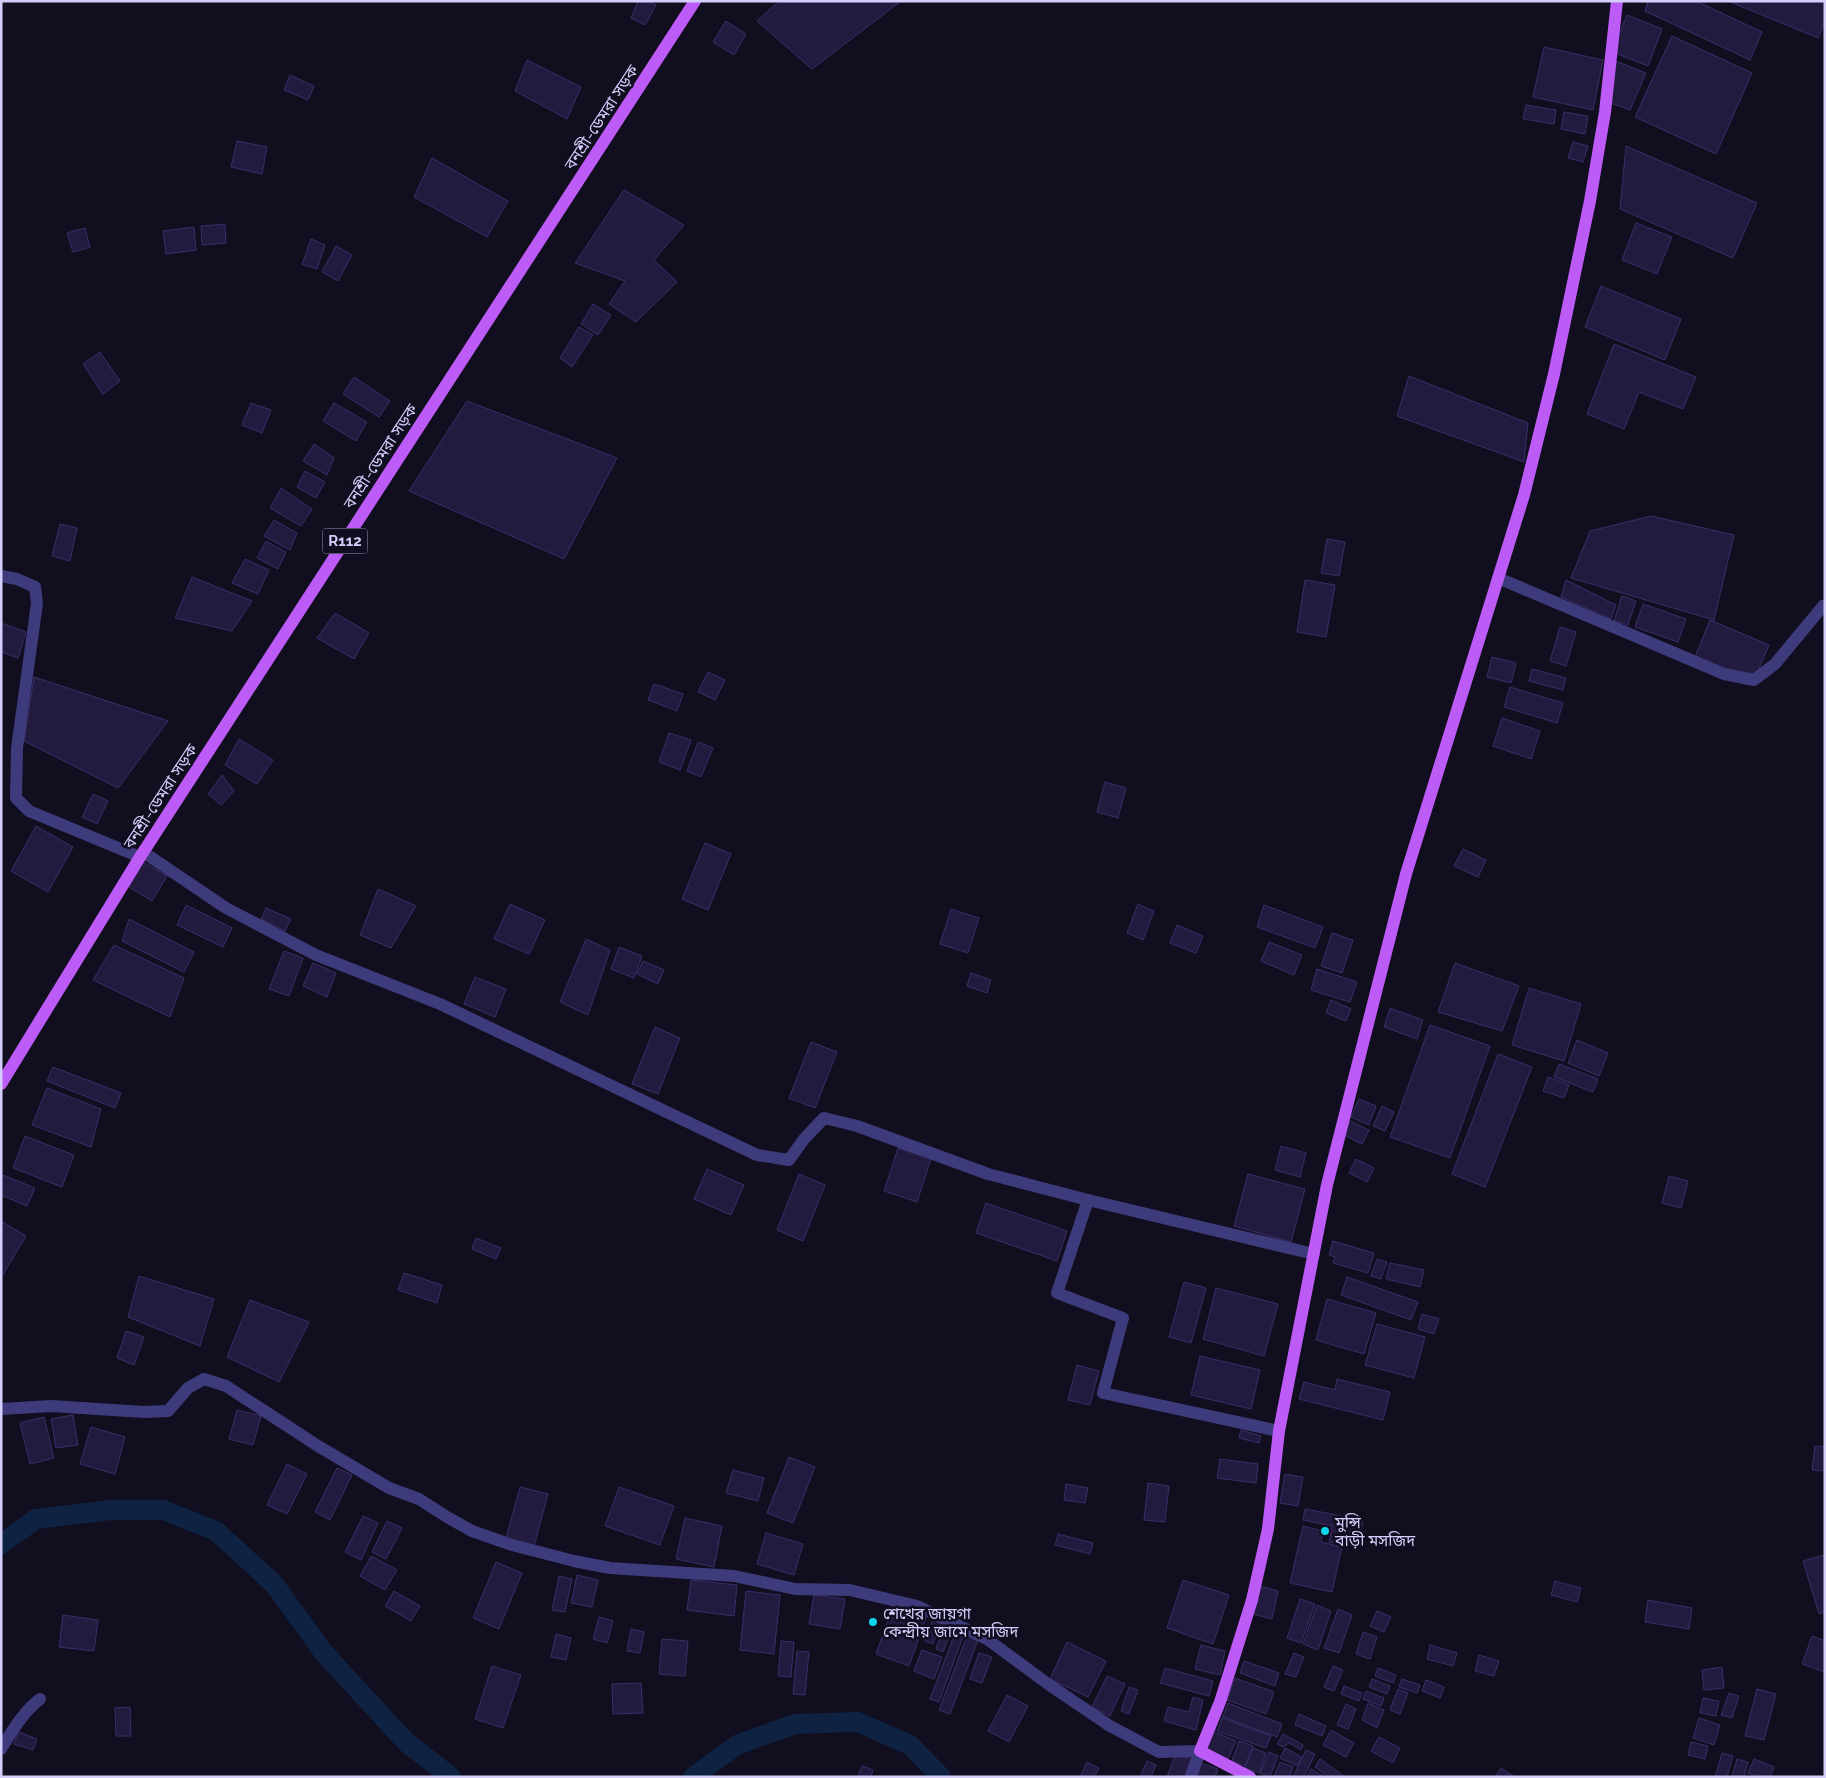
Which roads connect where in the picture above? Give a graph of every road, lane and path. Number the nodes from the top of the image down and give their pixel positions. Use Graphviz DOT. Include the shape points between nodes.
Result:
graph roads {
  1 [pos="695,1"];
  2 [pos="1617,1"];
  3 [pos="1,576"];
  4 [pos="1498,578"];
  5 [pos="1825,607"];
  6 [pos="141,854"];
  7 [pos="1,1084"];
  8 [pos="1088,1200"];
  9 [pos="1314,1254"];
  10 [pos="1,1409"];
  11 [pos="1279,1431"];
  12 [pos="40,1699"];
  13 [pos="1,1749"];
  14 [pos="1200,1751"];
  15 [pos="1191,1777"];
  16 [pos="1250,1777"];
  1 -- 6 [label="main road, বনশ্রী-ডেমরা সড়ক / R112"];
  2 -- 4 [label="main road" via="1605,112 1576,272 1524,495"];
  3 -- 6 [label="street" via="35,588 37,603 17,748 16,798 29,811"];
  4 -- 5 [label="street" via="1724,674 1754,680 1775,664"];
  4 -- 9 [label="main road" via="1406,874 1327,1185"];
  6 -- 7 [label="main road, বনশ্রী-ডেমরা সড়ক / R112"];
  6 -- 8 [label="street" via="226,908 316,955 440,1004 757,1155 789,1160 824,1118 858,1126 988,1174"];
  8 -- 9 [label="street"];
  8 -- 11 [label="street" via="1057,1293 1123,1318 1103,1393"];
  9 -- 11 [label="main road"];
  10 -- 14 [label="street" via="51,1406 168,1411 188,1388 204,1379 226,1386 389,1488 420,1499 472,1531 512,1545 610,1568 734,1576 795,1589 850,1590 917,1606 987,1639 1110,1726 1159,1752"];
  11 -- 14 [label="main road" via="1268,1529 1252,1600 1220,1702"];
  12 -- 13 [label="street" via="32,1705"];
  14 -- 15 [label="street"];
  14 -- 16 [label="main road"];
}
